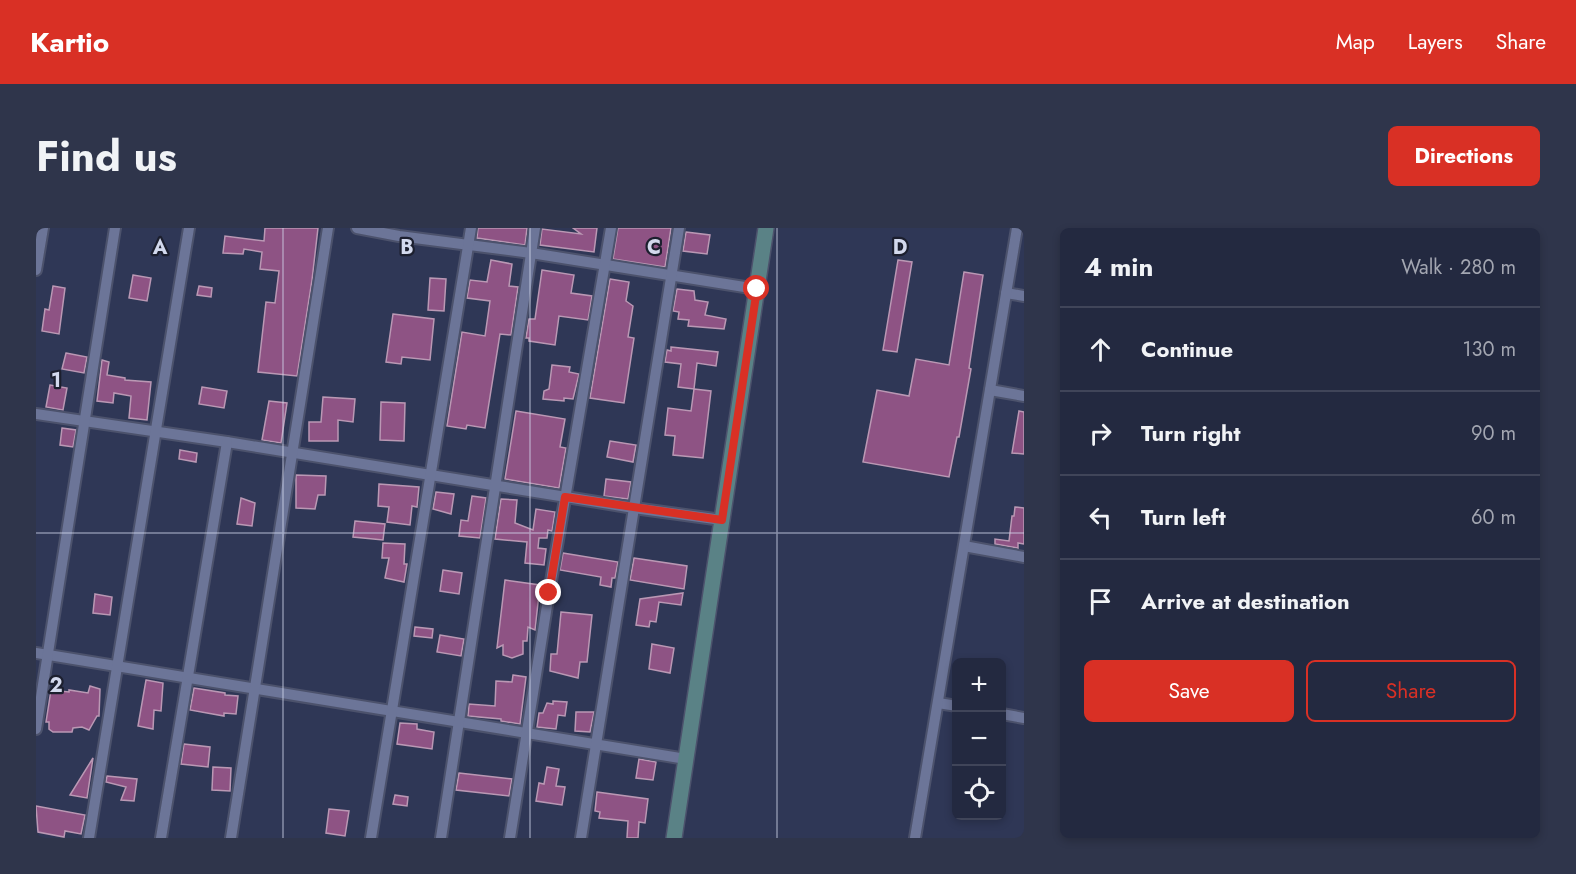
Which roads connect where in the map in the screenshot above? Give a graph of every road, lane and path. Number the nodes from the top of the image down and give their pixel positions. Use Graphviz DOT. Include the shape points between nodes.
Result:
graph roads {
  1 [pos="43,228"];
  2 [pos="116,228"];
  3 [pos="189,228"];
  4 [pos="328,228"];
  5 [pos="357,228"];
  6 [pos="471,228"];
  7 [pos="535,228"];
  8 [pos="611,228"];
  9 [pos="680,228"];
  10 [pos="766,228"];
  11 [pos="400,232"];
  12 [pos="1019,234"];
  13 [pos="468,245"];
  14 [pos="531,253"];
  15 [pos="605,265"];
  16 [pos="36,270"];
  17 [pos="672,276"];
  18 [pos="757,289"];
  19 [pos="1006,293"];
  20 [pos="1024,296"];
  21 [pos="990,390"];
  22 [pos="1024,396"];
  23 [pos="36,414"];
  24 [pos="84,421"];
  25 [pos="156,432"];
  26 [pos="227,442"];
  27 [pos="293,452"];
  28 [pos="429,474"];
  29 [pos="495,485"];
  30 [pos="565,497"];
  31 [pos="634,508"];
  32 [pos="722,520"];
  33 [pos="964,546"];
  34 [pos="1024,557"];
  35 [pos="36,653"];
  36 [pos="48,655"];
  37 [pos="117,665"];
  38 [pos="188,677"];
  39 [pos="255,689"];
  40 [pos="938,703"];
  41 [pos="952,705"];
  42 [pos="391,712"];
  43 [pos="1006,715"];
  44 [pos="1024,718"];
  45 [pos="460,723"];
  46 [pos="36,729"];
  47 [pos="527,734"];
  48 [pos="597,746"];
  49 [pos="686,759"];
  50 [pos="89,838"];
  51 [pos="161,838"];
  52 [pos="231,838"];
  53 [pos="371,838"];
  54 [pos="441,838"];
  55 [pos="510,838"];
  56 [pos="581,838"];
  57 [pos="674,838"];
  58 [pos="915,838"];
  1 -- 16 [label="street"];
  2 -- 24 [label="street"];
  3 -- 25 [label="street"];
  4 -- 27 [label="street"];
  5 -- 11 [label="street"];
  6 -- 13 [label="street"];
  7 -- 14 [label="street"];
  8 -- 15 [label="street"];
  9 -- 17 [label="street"];
  10 -- 18 [label="street"];
  11 -- 13 [label="street"];
  12 -- 19 [label="street"];
  13 -- 14 [label="street"];
  13 -- 28 [label="street"];
  14 -- 15 [label="street"];
  14 -- 29 [label="street"];
  15 -- 17 [label="street"];
  15 -- 30 [label="street"];
  17 -- 18 [label="street"];
  17 -- 31 [label="street"];
  18 -- 32 [label="street"];
  19 -- 20 [label="street"];
  19 -- 21 [label="street"];
  21 -- 22 [label="street"];
  21 -- 33 [label="street"];
  23 -- 24 [label="street"];
  24 -- 25 [label="street"];
  24 -- 36 [label="street"];
  25 -- 26 [label="street"];
  25 -- 37 [label="street"];
  26 -- 27 [label="street"];
  26 -- 38 [label="street"];
  27 -- 28 [label="street"];
  27 -- 39 [label="street"];
  28 -- 29 [label="street"];
  28 -- 42 [label="street"];
  29 -- 30 [label="street"];
  29 -- 45 [label="street"];
  30 -- 31 [label="street"];
  30 -- 47 [label="street"];
  31 -- 32 [label="street"];
  31 -- 48 [label="street"];
  32 -- 49 [label="street"];
  33 -- 34 [label="street"];
  33 -- 40 [label="street"];
  35 -- 36 [label="street"];
  36 -- 37 [label="street"];
  36 -- 46 [label="street"];
  37 -- 38 [label="street"];
  37 -- 50 [label="street"];
  38 -- 39 [label="street"];
  38 -- 51 [label="street"];
  39 -- 42 [label="street"];
  39 -- 52 [label="street"];
  40 -- 41 [label="street"];
  40 -- 58 [label="street"];
  42 -- 45 [label="street"];
  42 -- 53 [label="street"];
  43 -- 44 [label="street"];
  45 -- 47 [label="street"];
  45 -- 54 [label="street"];
  47 -- 48 [label="street"];
  47 -- 55 [label="street"];
  48 -- 49 [label="street"];
  48 -- 56 [label="street"];
  49 -- 57 [label="street"];
}
